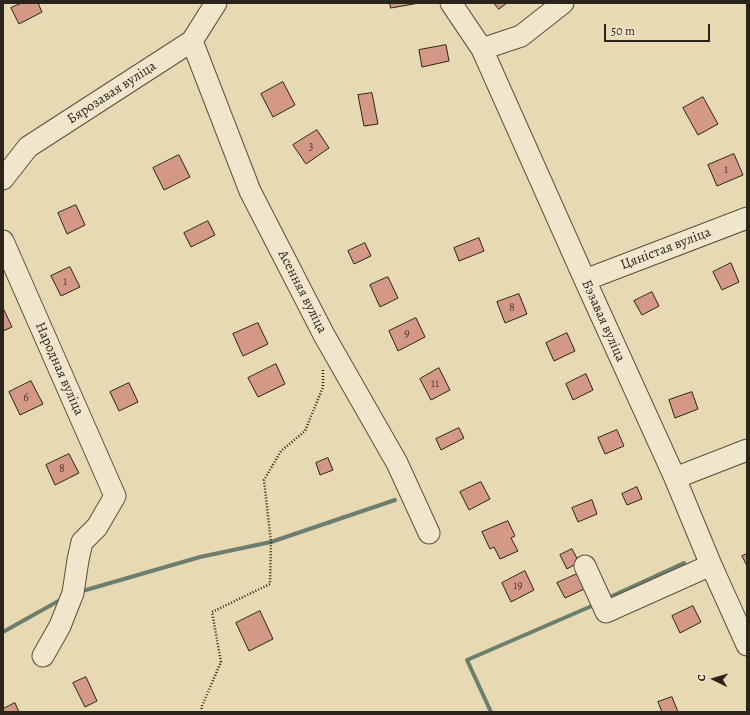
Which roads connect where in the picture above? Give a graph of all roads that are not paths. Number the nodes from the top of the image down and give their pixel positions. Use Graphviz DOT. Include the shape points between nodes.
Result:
graph roads {
  1 [pos="216,3"];
  2 [pos="451,3"];
  3 [pos="563,3"];
  4 [pos="192,41"];
  5 [pos="482,49"];
  6 [pos="3,179"];
  7 [pos="747,218"];
  8 [pos="3,241"];
  9 [pos="585,280"];
  10 [pos="747,450"];
  11 [pos="674,478"];
  12 [pos="429,533"];
  13 [pos="711,565"];
  14 [pos="585,566"];
  15 [pos="747,644"];
  16 [pos="43,656"];
  1 -- 4 [label="street, Бярозавая вуліца"];
  2 -- 5 [label="street, Бэзавая вуліца"];
  3 -- 5 [label="street" via="521,36"];
  4 -- 6 [label="street, Бярозавая вуліца" via="28,147"];
  4 -- 12 [label="street, Асенняя вуліца" via="250,191 324,335 397,463"];
  5 -- 9 [label="street, Бэзавая вуліца"];
  7 -- 9 [label="street, Цяністая вуліца"];
  8 -- 16 [label="street, Народная вуліца" via="115,496 97,527 82,542 73,594 60,626"];
  9 -- 11 [label="street, Бэзавая вуліца"];
  10 -- 11 [label="street"];
  11 -- 13 [label="street, Бэзавая вуліца"];
  13 -- 14 [label="street" via="606,612"];
  13 -- 15 [label="street, Бэзавая вуліца"];
}
